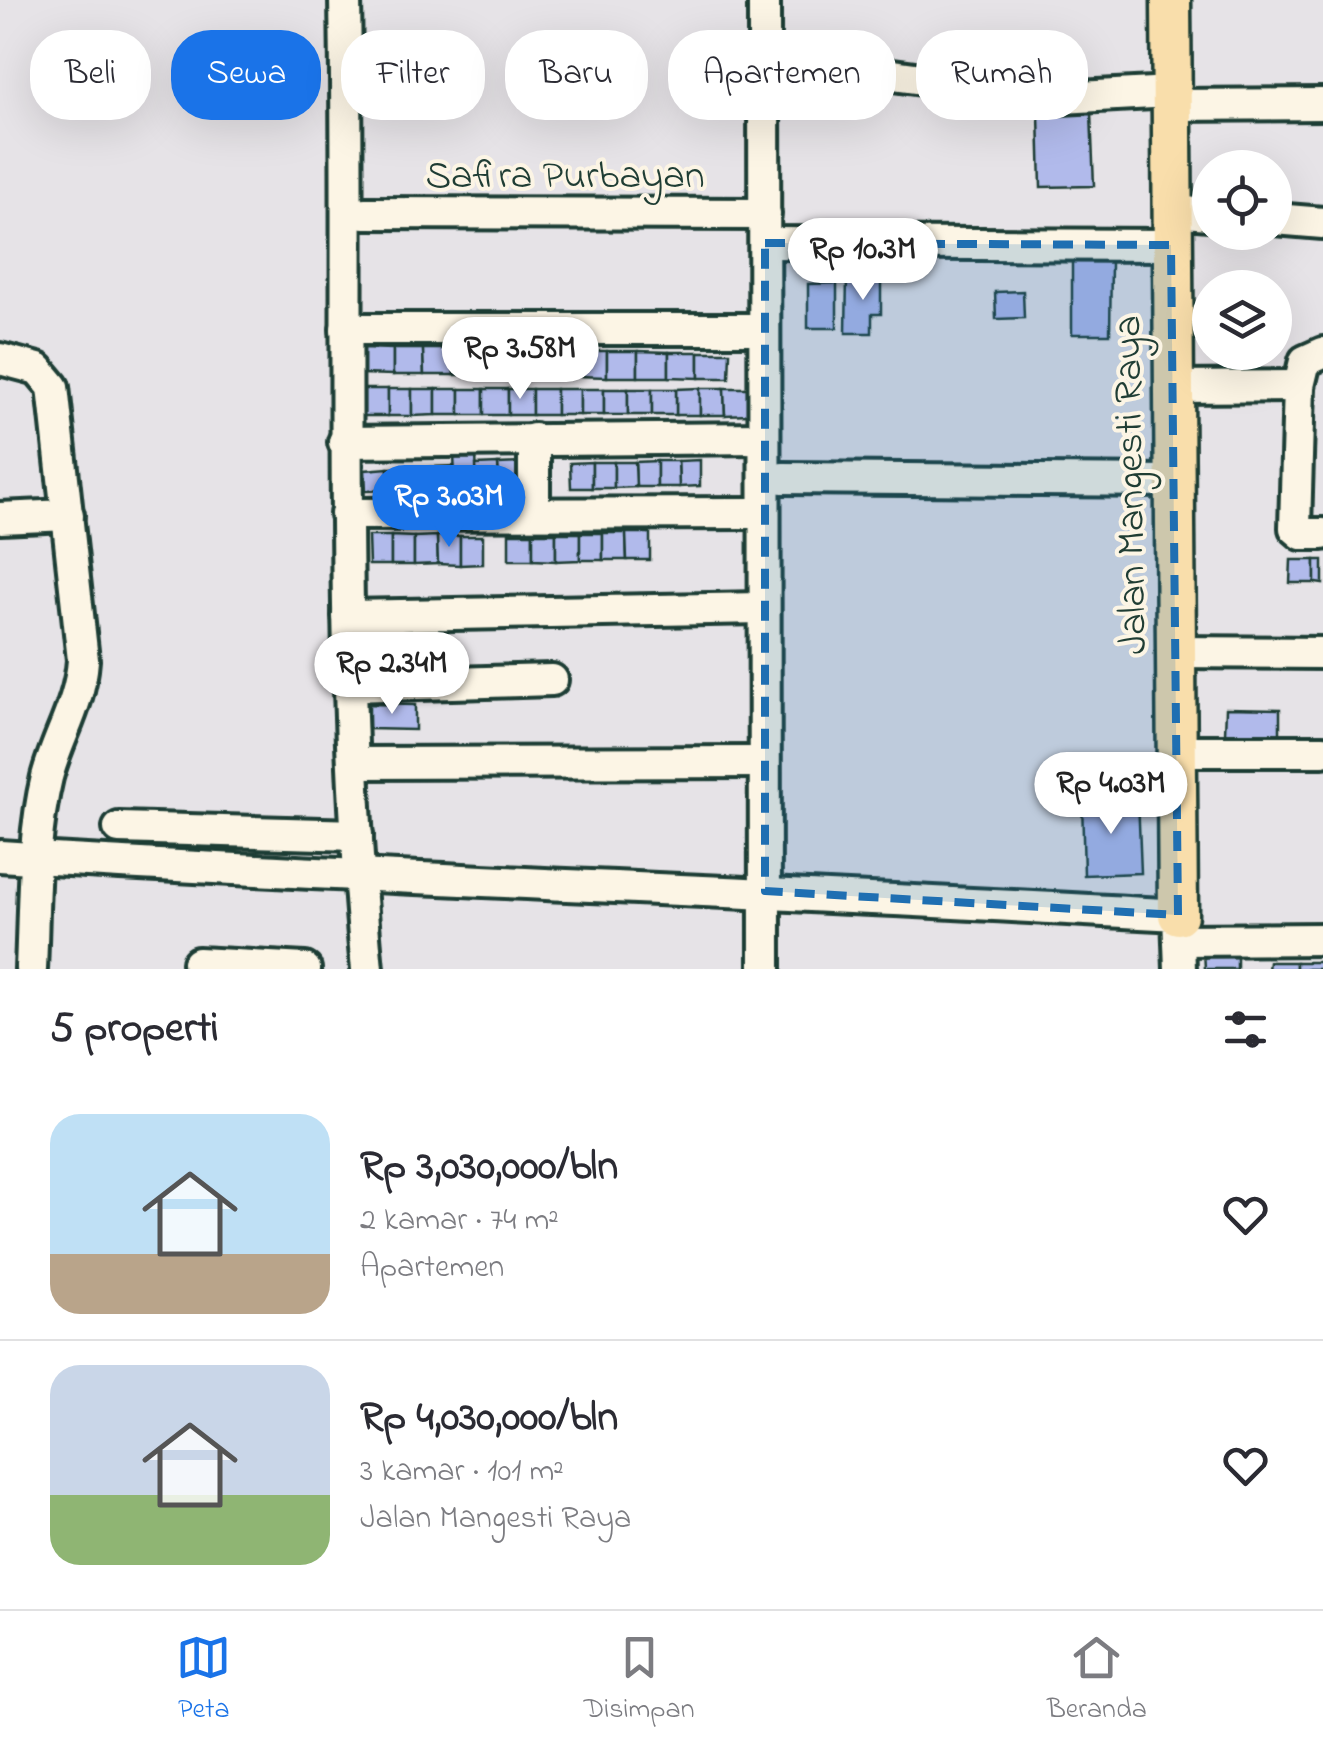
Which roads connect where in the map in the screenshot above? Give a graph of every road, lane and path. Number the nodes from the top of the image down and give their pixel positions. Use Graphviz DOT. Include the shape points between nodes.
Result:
graph roads {
  1 [pos="344,0"];
  2 [pos="764,0"];
  3 [pos="1172,0"];
  4 [pos="896,74"];
  5 [pos="1171,98"];
  6 [pos="1323,104"];
  7 [pos="365,212"];
  8 [pos="1192,220"];
  9 [pos="1292,221"];
  10 [pos="1323,223"];
  11 [pos="1171,228"];
  12 [pos="765,229"];
  13 [pos="346,329"];
  14 [pos="764,329"];
  15 [pos="1323,353"];
  16 [pos="0,359"];
  17 [pos="1300,386"];
  18 [pos="1172,387"];
  19 [pos="763,438"];
  20 [pos="534,439"];
  21 [pos="344,442"];
  22 [pos="1309,459"];
  23 [pos="783,478"];
  24 [pos="1173,481"];
  25 [pos="534,513"];
  26 [pos="762,513"];
  27 [pos="346,514"];
  28 [pos="68,515"];
  29 [pos="0,518"];
  30 [pos="1323,534"];
  31 [pos="762,608"];
  32 [pos="348,616"];
  33 [pos="1175,652"];
  34 [pos="1323,652"];
  35 [pos="552,680"];
  36 [pos="349,686"];
  37 [pos="1176,750"];
  38 [pos="1323,751"];
  39 [pos="763,762"];
  40 [pos="353,764"];
  41 [pos="119,828"];
  42 [pos="356,835"];
  43 [pos="0,856"];
  44 [pos="39,858"];
  45 [pos="358,878"];
  46 [pos="765,891"];
  47 [pos="1323,939"];
  48 [pos="1179,942"];
  49 [pos="198,963"];
  50 [pos="30,969"];
  51 [pos="305,969"];
  52 [pos="367,969"];
  53 [pos="765,969"];
  1 -- 13 [label="street"];
  2 -- 12 [label="street"];
  3 -- 5 [label="main road, Jalan Mangesti Raya"];
  4 -- 5 [label="street" via="1061,98"];
  5 -- 6 [label="street"];
  5 -- 11 [label="main road, Jalan Mangesti Raya"];
  7 -- 12 [label="street, Safira Purbayan"];
  8 -- 11 [label="street, Safira Purbayan"];
  9 -- 10 [label="street"];
  11 -- 12 [label="street, Safira Purbayan"];
  11 -- 18 [label="main road, Jalan Mangesti Raya"];
  12 -- 14 [label="street"];
  13 -- 14 [label="street"];
  13 -- 21 [label="street"];
  14 -- 19 [label="street"];
  15 -- 17 [label="street" via="1305,360"];
  16 -- 28 [label="street" via="38,368 51,381"];
  17 -- 18 [label="street"];
  17 -- 22 [label="street"];
  18 -- 24 [label="main road, Jalan Mangesti Raya"];
  19 -- 20 [label="street"];
  19 -- 26 [label="street"];
  20 -- 21 [label="street"];
  20 -- 25 [label="street"];
  21 -- 27 [label="street"];
  22 -- 30 [label="street" via="1295,528"];
  23 -- 24 [label="street"];
  24 -- 33 [label="main road, Jalan Mangesti Raya"];
  25 -- 26 [label="street"];
  25 -- 27 [label="street"];
  26 -- 31 [label="street"];
  27 -- 32 [label="street"];
  28 -- 29 [label="street"];
  28 -- 44 [label="street" via="82,684 46,782"];
  31 -- 32 [label="street"];
  31 -- 39 [label="street"];
  32 -- 36 [label="street"];
  33 -- 34 [label="street"];
  33 -- 37 [label="main road, Jalan Mangesti Raya"];
  35 -- 36 [label="street"];
  36 -- 40 [label="street"];
  37 -- 38 [label="street"];
  37 -- 48 [label="main road, Jalan Mangesti Raya"];
  39 -- 40 [label="street"];
  39 -- 46 [label="street"];
  40 -- 42 [label="street"];
  41 -- 42 [label="street"];
  42 -- 45 [label="street"];
  43 -- 44 [label="street"];
  44 -- 45 [label="street"];
  44 -- 50 [label="street"];
  45 -- 46 [label="street"];
  45 -- 52 [label="street"];
  46 -- 48 [label="street"];
  46 -- 53 [label="street"];
  47 -- 48 [label="street"];
  49 -- 51 [label="street"];
}
